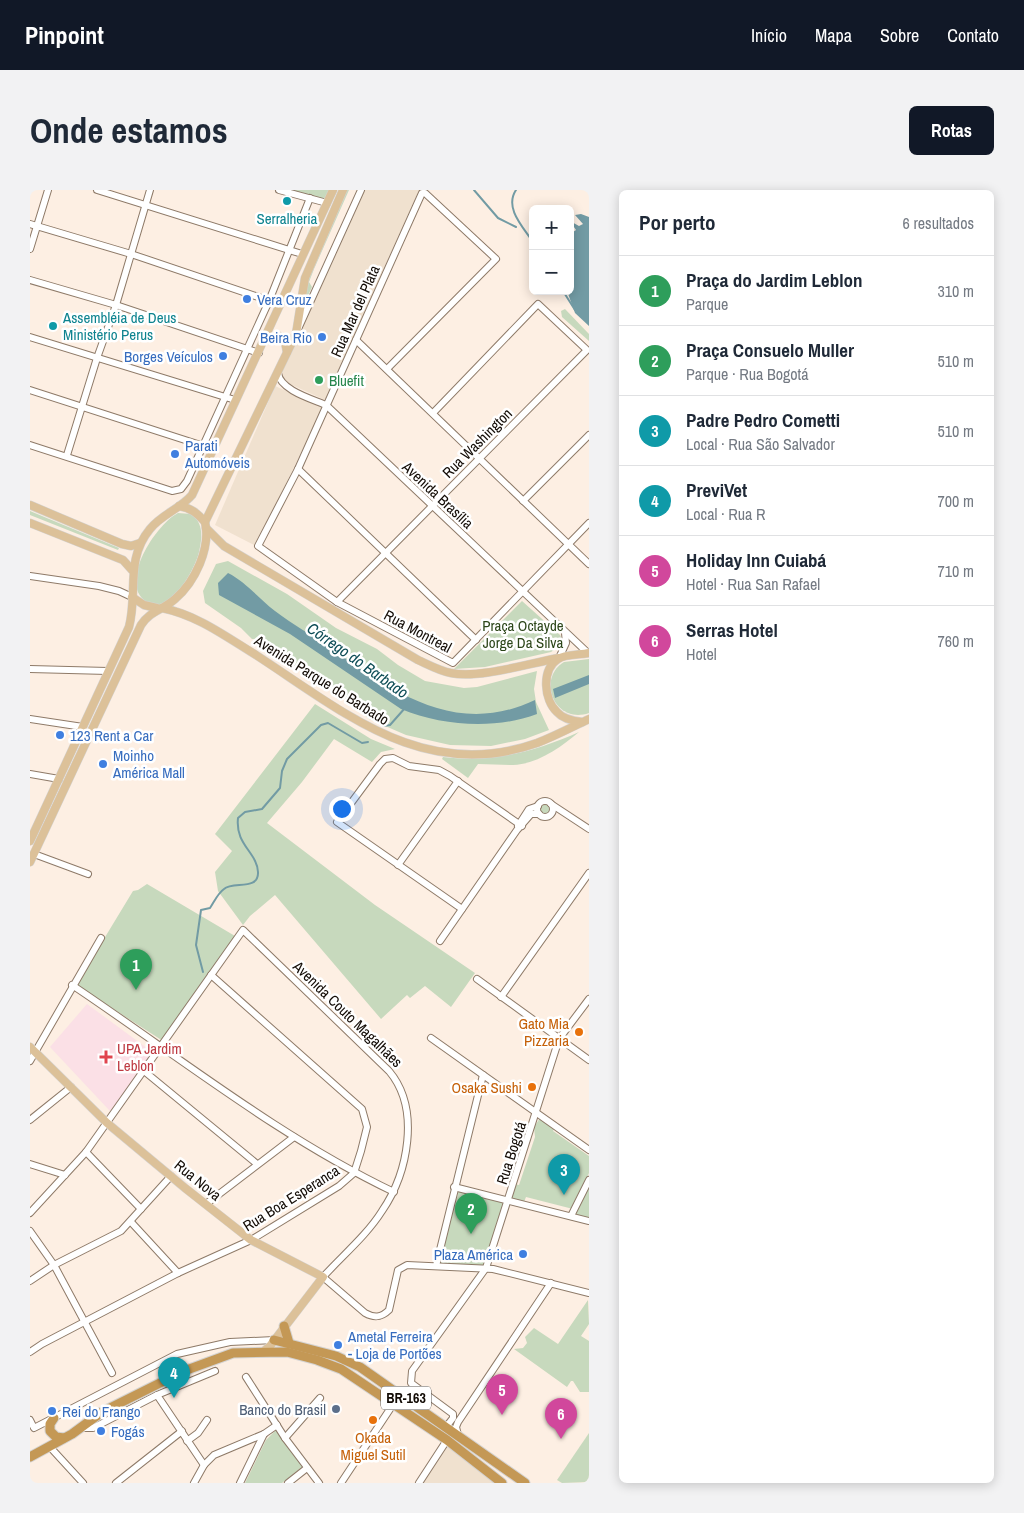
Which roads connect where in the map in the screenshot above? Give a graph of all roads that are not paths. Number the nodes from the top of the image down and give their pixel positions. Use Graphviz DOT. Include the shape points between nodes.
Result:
graph roads {
  1 [pos="48,190"];
  2 [pos="97,190"];
  3 [pos="150,190"];
  4 [pos="279,190"];
  5 [pos="333,190"];
  6 [pos="343,190"];
  7 [pos="361,190"];
  8 [pos="310,198"];
  9 [pos="327,203"];
  10 [pos="145,205"];
  11 [pos="33,224"];
  12 [pos="30,249"];
  13 [pos="290,249"];
  14 [pos="131,254"];
  15 [pos="302,254"];
  16 [pos="30,280"];
  17 [pos="269,301"];
  18 [pos="279,304"];
  19 [pos="116,305"];
  20 [pos="296,334"];
  21 [pos="30,337"];
  22 [pos="356,340"];
  23 [pos="264,341"];
  24 [pos="248,350"];
  25 [pos="287,352"];
  26 [pos="259,353"];
  27 [pos="97,358"];
  28 [pos="387,369"];
  29 [pos="278,373"];
  30 [pos="288,387"];
  31 [pos="30,390"];
  32 [pos="270,391"];
  33 [pos="226,397"];
  34 [pos="235,400"];
  35 [pos="326,405"];
  36 [pos="82,406"];
  37 [pos="433,413"];
  38 [pos="589,435"];
  39 [pos="30,445"];
  40 [pos="204,445"];
  41 [pos="213,449"];
  42 [pos="67,456"];
  43 [pos="479,458"];
  44 [pos="298,469"];
  45 [pos="523,501"];
  46 [pos="30,505"];
  47 [pos="180,506"];
  48 [pos="432,506"];
  49 [pos="30,523"];
  50 [pos="589,523"];
  51 [pos="205,525"];
  52 [pos="140,544"];
  53 [pos="568,544"];
  54 [pos="258,546"];
  55 [pos="386,553"];
  56 [pos="589,564"];
  57 [pos="132,570"];
  58 [pos="30,576"];
  59 [pos="522,593"];
  60 [pos="132,597"];
  61 [pos="337,602"];
  62 [pos="159,608"];
  63 [pos="564,632"];
  64 [pos="476,640"];
  65 [pos="589,653"];
  66 [pos="557,660"];
  67 [pos="30,669"];
  68 [pos="108,671"];
  69 [pos="30,719"];
  70 [pos="586,721"];
  71 [pos="83,727"];
  72 [pos="30,774"];
  73 [pos="60,779"];
  74 [pos="458,782"];
  75 [pos="551,804"];
  76 [pos="538,806"];
  77 [pos="562,810"];
  78 [pos="552,812"];
  79 [pos="539,814"];
  80 [pos="519,826"];
  81 [pos="33,828"];
  82 [pos="589,829"];
  83 [pos="30,841"];
  84 [pos="34,854"];
  85 [pos="30,862"];
  86 [pos="398,865"];
  87 [pos="589,873"];
  88 [pos="88,874"];
  89 [pos="462,909"];
  90 [pos="101,938"];
  91 [pos="440,941"];
  92 [pos="211,975"];
  93 [pos="477,979"];
  94 [pos="72,985"];
  95 [pos="501,996"];
  96 [pos="589,999"];
  97 [pos="431,1038"];
  98 [pos="560,1039"];
  99 [pos="162,1046"];
  100 [pos="33,1049"];
  101 [pos="589,1060"];
  102 [pos="30,1061"];
  103 [pos="144,1070"];
  104 [pos="483,1075"];
  105 [pos="71,1087"];
  106 [pos="537,1114"];
  107 [pos="30,1120"];
  108 [pos="107,1123"];
  109 [pos="294,1137"];
  110 [pos="589,1150"];
  111 [pos="86,1152"];
  112 [pos="30,1164"];
  113 [pos="257,1164"];
  114 [pos="354,1173"];
  115 [pos="65,1176"];
  116 [pos="171,1176"];
  117 [pos="589,1180"];
  118 [pos="454,1187"];
  119 [pos="394,1192"];
  120 [pos="508,1203"];
  121 [pos="206,1204"];
  122 [pos="141,1209"];
  123 [pos="30,1213"];
  124 [pos="571,1216"];
  125 [pos="589,1221"];
  126 [pos="131,1222"];
  127 [pos="30,1231"];
  128 [pos="251,1240"];
  129 [pos="54,1265"];
  130 [pos="436,1266"];
  131 [pos="486,1268"];
  132 [pos="178,1273"];
  133 [pos="323,1277"];
  134 [pos="30,1281"];
  135 [pos="551,1283"];
  136 [pos="589,1293"];
  137 [pos="84,1322"];
  138 [pos="284,1326"];
  139 [pos="274,1340"];
  140 [pos="289,1342"];
  141 [pos="30,1352"];
  142 [pos="263,1352"];
  143 [pos="215,1371"];
  144 [pos="112,1373"];
  145 [pos="246,1377"];
  146 [pos="157,1395"];
  147 [pos="320,1398"];
  148 [pos="394,1403"];
  149 [pos="54,1418"];
  150 [pos="30,1420"];
  151 [pos="207,1420"];
  152 [pos="277,1425"];
  153 [pos="446,1426"];
  154 [pos="79,1428"];
  155 [pos="182,1431"];
  156 [pos="264,1434"];
  157 [pos="458,1435"];
  158 [pos="64,1438"];
  159 [pos="285,1438"];
  160 [pos="187,1440"];
  161 [pos="448,1440"];
  162 [pos="50,1447"];
  163 [pos="30,1457"];
  164 [pos="204,1465"];
  165 [pos="307,1468"];
  166 [pos="83,1483"];
  167 [pos="116,1483"];
  168 [pos="194,1483"];
  169 [pos="240,1483"];
  170 [pos="288,1483"];
  171 [pos="319,1483"];
  172 [pos="341,1483"];
  173 [pos="419,1483"];
  174 [pos="502,1483"];
  175 [pos="525,1483"];
  1 -- 11 [label="street"];
  2 -- 10 [label="street"];
  3 -- 10 [label="street"];
  4 -- 8 [label="street"];
  5 -- 9 [label="main road"];
  6 -- 20 [label="main road" via="305,278"];
  7 -- 20 [label="street"];
  8 -- 9 [label="street"];
  8 -- 13 [label="street"];
  9 -- 15 [label="main road"];
  10 -- 13 [label="street"];
  10 -- 14 [label="street"];
  11 -- 12 [label="street"];
  11 -- 14 [label="street"];
  13 -- 15 [label="street"];
  13 -- 17 [label="street"];
  14 -- 17 [label="street"];
  14 -- 19 [label="street"];
  15 -- 18 [label="main road"];
  16 -- 19 [label="street"];
  17 -- 18 [label="street"];
  17 -- 24 [label="street"];
  18 -- 23 [label="main road"];
  19 -- 24 [label="street"];
  19 -- 27 [label="street"];
  20 -- 25 [label="main road"];
  21 -- 27 [label="street"];
  22 -- 28 [label="street"];
  22 -- 28 [label="street, Rua Mar del Plata" via="422,194 427,194 496,259"];
  22 -- 35 [label="street, Rua Mar del Plata"];
  23 -- 25 [label="main road" via="279,336 285,342"];
  23 -- 26 [label="main road"];
  24 -- 26 [label="street"];
  24 -- 33 [label="street"];
  25 -- 29 [label="main road"];
  26 -- 34 [label="main road"];
  27 -- 33 [label="street"];
  27 -- 36 [label="street"];
  28 -- 37 [label="street"];
  29 -- 30 [label="street, Avenida Brasília" via="280,381"];
  29 -- 32 [label="main road"];
  30 -- 32 [label="street" via="277,386"];
  30 -- 35 [label="street, Avenida Brasília"];
  31 -- 36 [label="street"];
  32 -- 51 [label="main road"];
  33 -- 34 [label="street"];
  33 -- 40 [label="street"];
  34 -- 41 [label="main road"];
  35 -- 44 [label="street, Rua Mar del Plata"];
  35 -- 48 [label="street, Avenida Brasília"];
  36 -- 40 [label="street"];
  36 -- 42 [label="street"];
  37 -- 43 [label="street"];
  37 -- 43 [label="street, Rua Washington" via="538,304 587,350"];
  38 -- 45 [label="street"];
  39 -- 42 [label="street"];
  40 -- 41 [label="street"];
  40 -- 42 [label="street" via="185,485 172,491"];
  41 -- 47 [label="main road" via="192,495"];
  43 -- 45 [label="street"];
  43 -- 48 [label="street, Rua Washington"];
  44 -- 54 [label="street, Rua Mar del Plata"];
  44 -- 55 [label="street"];
  45 -- 53 [label="street"];
  46 -- 52 [label="main road" via="122,544"];
  47 -- 51 [label="main road" via="192,510"];
  47 -- 52 [label="main road" via="161,518"];
  48 -- 55 [label="street, Rua Washington"];
  48 -- 59 [label="street, Avenida Brasília"];
  49 -- 57 [label="main road" via="123,560"];
  50 -- 53 [label="street, Rua Montreal"];
  51 -- 62 [label="main road" via="203,552 194,576 174,600"];
  51 -- 66 [label="main road" via="224,546 438,669 452,674 478,674"];
  52 -- 57 [label="main road"];
  53 -- 56 [label="street"];
  53 -- 59 [label="street, Rua Montreal"];
  54 -- 61 [label="street, Rua Montreal"];
  55 -- 61 [label="street, Rua Washington"];
  55 -- 64 [label="street"];
  57 -- 60 [label="main road"];
  58 -- 60 [label="street" via="99,586"];
  59 -- 63 [label="street, Avenida Brasília"];
  59 -- 64 [label="street, Rua Montreal"];
  60 -- 62 [label="main road" via="144,605"];
  60 -- 68 [label="main road" via="129,627"];
  61 -- 64 [label="street, Rua Montreal" via="453,663"];
  62 -- 70 [label="main road, Avenida Parque do Barbado" via="182,612 201,621 370,729 423,749 465,753 520,748"];
  62 -- 84 [label="main road" via="141,625"];
  63 -- 65 [label="street, Avenida Brasília"];
  63 -- 66 [label="street" via="566,643"];
  65 -- 66 [label="main road"];
  66 -- 70 [label="main road" via="546,682 552,706 562,716"];
  67 -- 68 [label="street"];
  68 -- 71 [label="main road"];
  69 -- 71 [label="street"];
  71 -- 73 [label="main road"];
  72 -- 73 [label="street"];
  73 -- 81 [label="main road"];
  74 -- 80 [label="street"];
  74 -- 86 [label="street"];
  74 -- 86 [label="street" via="439,770 409,766 393,758 385,759 337,822"];
  75 -- 76 [label="street" via="544,801"];
  75 -- 77 [label="street"];
  75 -- 78 [label="street"];
  76 -- 79 [label="street"];
  76 -- 80 [label="street" via="529,809"];
  77 -- 78 [label="street"];
  77 -- 82 [label="street"];
  78 -- 79 [label="street" via="545,817"];
  79 -- 80 [label="street" via="531,814"];
  80 -- 89 [label="street"];
  81 -- 83 [label="main road"];
  84 -- 85 [label="main road"];
  84 -- 88 [label="street"];
  86 -- 89 [label="street"];
  87 -- 95 [label="street"];
  89 -- 91 [label="street"];
  90 -- 94 [label="street"];
  92 -- 99 [label="street"];
  92 -- 114 [label="street, Rua Boa Esperanca" via="362,1109 367,1127"];
  92 -- 119 [label="street, Avenida Couto Magalhães" via="242,930 400,1084 406,1102 408,1132"];
  93 -- 95 [label="street"];
  94 -- 99 [label="street"];
  94 -- 100 [label="street"];
  95 -- 98 [label="street"];
  96 -- 98 [label="street, Rua Bogotá"];
  97 -- 104 [label="street"];
  98 -- 101 [label="street"];
  98 -- 106 [label="street, Rua Bogotá"];
  99 -- 103 [label="street"];
  99 -- 109 [label="street"];
  100 -- 102 [label="street"];
  100 -- 105 [label="main road, Rua Nova"];
  103 -- 108 [label="street"];
  103 -- 113 [label="street"];
  104 -- 106 [label="street"];
  104 -- 118 [label="street"];
  105 -- 107 [label="street"];
  105 -- 108 [label="main road, Rua Nova"];
  106 -- 110 [label="street"];
  106 -- 120 [label="street, Rua Bogotá"];
  108 -- 111 [label="street"];
  108 -- 116 [label="main road, Rua Nova"];
  109 -- 113 [label="street"];
  109 -- 114 [label="street"];
  111 -- 115 [label="street"];
  111 -- 122 [label="street"];
  112 -- 115 [label="street"];
  113 -- 121 [label="street"];
  114 -- 119 [label="street"];
  114 -- 128 [label="street, Rua Boa Esperanca" via="339,1186"];
  115 -- 123 [label="street"];
  116 -- 121 [label="main road, Rua Nova"];
  116 -- 122 [label="street"];
  117 -- 124 [label="street"];
  118 -- 120 [label="street"];
  118 -- 130 [label="street"];
  119 -- 133 [label="street, Avenida Couto Magalhães" via="381,1214"];
  120 -- 124 [label="street"];
  120 -- 131 [label="street, Rua Bogotá"];
  121 -- 128 [label="main road, Rua Nova"];
  122 -- 126 [label="street"];
  124 -- 125 [label="street"];
  126 -- 129 [label="street" via="121,1231"];
  126 -- 132 [label="street"];
  127 -- 129 [label="street"];
  128 -- 132 [label="street, Rua Boa Esperanca"];
  128 -- 133 [label="main road, Rua Nova"];
  129 -- 134 [label="street"];
  129 -- 137 [label="street"];
  130 -- 131 [label="street"];
  130 -- 133 [label="street, Rua Nova" via="401,1266 389,1310 376,1317 365,1313"];
  131 -- 135 [label="street"];
  131 -- 153 [label="street, Rua Bogotá" via="412,1371 410,1379 414,1386 452,1414 453,1418"];
  132 -- 137 [label="street, Rua Boa Esperanca"];
  133 -- 138 [label="main road, Avenida Couto Magalhães"];
  135 -- 136 [label="street"];
  135 -- 157 [label="street" via="458,1422"];
  137 -- 141 [label="street, Rua Boa Esperanca"];
  137 -- 144 [label="street"];
  138 -- 139 [label="main road, Avenida Couto Magalhães"];
  138 -- 140 [label="highway"];
  139 -- 140 [label="highway, BR-163"];
  139 -- 142 [label="main road, Avenida Couto Magalhães"];
  139 -- 149 [label="street, BR-163" via="230,1342 177,1354"];
  140 -- 153 [label="highway, BR-163" via="360,1367"];
  142 -- 148 [label="highway, BR-163" via="287,1352 318,1360 341,1369"];
  142 -- 154 [label="highway, BR-163" via="233,1353 184,1371 102,1412"];
  143 -- 146 [label="street"];
  145 -- 152 [label="street"];
  146 -- 154 [label="street" via="93,1428"];
  146 -- 155 [label="street"];
  147 -- 159 [label="street"];
  148 -- 161 [label="highway, BR-163"];
  148 -- 172 [label="street"];
  149 -- 150 [label="street" via="34,1428"];
  149 -- 158 [label="highway" via="50,1431 56,1437"];
  151 -- 160 [label="street" via="198,1433"];
  152 -- 156 [label="street"];
  152 -- 159 [label="street"];
  153 -- 157 [label="highway, BR-163"];
  154 -- 158 [label="highway, BR-163"];
  155 -- 160 [label="street"];
  155 -- 167 [label="street"];
  156 -- 164 [label="street" via="227,1448"];
  156 -- 169 [label="street"];
  157 -- 175 [label="highway, BR-163"];
  158 -- 162 [label="highway, BR-163"];
  159 -- 165 [label="street"];
  160 -- 164 [label="street"];
  161 -- 173 [label="street"];
  161 -- 174 [label="highway, BR-163"];
  162 -- 163 [label="highway, BR-163"];
  162 -- 166 [label="street"];
  164 -- 168 [label="street"];
  165 -- 170 [label="street"];
  165 -- 171 [label="street"];
}
